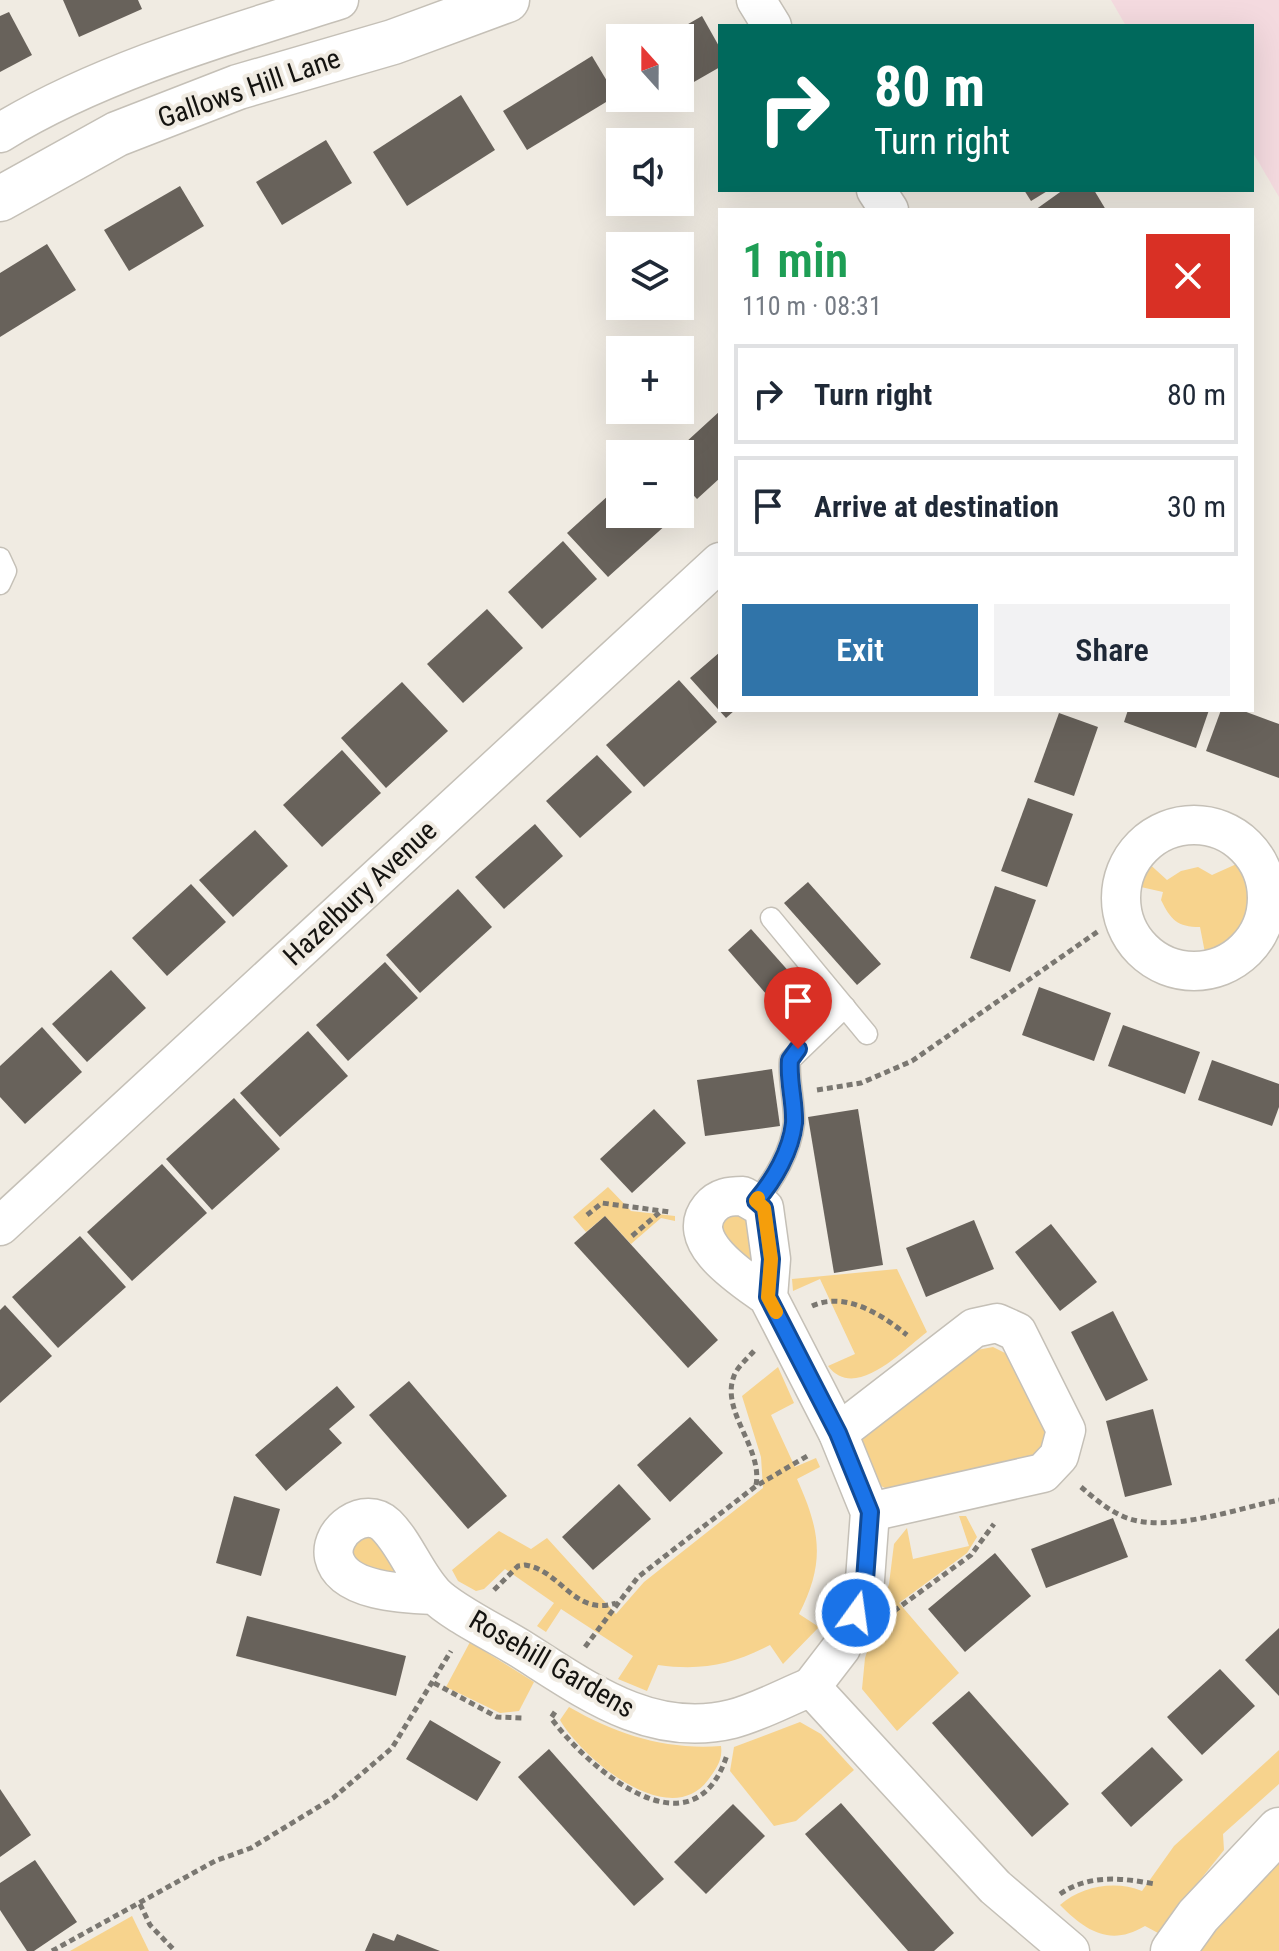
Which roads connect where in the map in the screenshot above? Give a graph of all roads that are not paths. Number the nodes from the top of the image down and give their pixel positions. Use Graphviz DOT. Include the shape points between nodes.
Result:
graph roads {
  1 [pos="339,0"];
  2 [pos="507,0"];
  3 [pos="756,0"];
  4 [pos="771,24"];
  5 [pos="0,133"];
  6 [pos="0,199"];
  7 [pos="0,558"];
  8 [pos="718,564"];
  9 [pos="0,584"];
  10 [pos="771,918"];
  11 [pos="845,1007"];
  12 [pos="867,1034"];
  13 [pos="756,1201"];
  14 [pos="0,1226"];
  15 [pos="768,1297"];
  16 [pos="829,1441"];
  17 [pos="870,1512"];
  18 [pos="434,1595"];
  19 [pos="811,1687"];
  20 [pos="1279,1830"];
  21 [pos="1070,1951"];
  22 [pos="1173,1951"];
  1 -- 5 [label="street, Gallows Hill Lane" via="65,97"];
  2 -- 6 [label="street, Gallows Hill Lane" via="393,42 238,87 117,134"];
  3 -- 4 [label="street"];
  7 -- 9 [label="lane" via="6,571"];
  8 -- 14 [label="street, Hazelbury Avenue"];
  10 -- 11 [label="lane"];
  11 -- 12 [label="lane"];
  11 -- 13 [label="lane" via="790,1060 794,1122 789,1143"];
  13 -- 15 [label="street" via="764,1208 771,1259"];
  13 -- 15 [label="street" via="743,1196 716,1201 706,1213 703,1231 707,1244"];
  15 -- 16 [label="street"];
  16 -- 17 [label="street"];
  16 -- 17 [label="street" via="974,1328 997,1323 1017,1332 1066,1430 1059,1456 1043,1473"];
  17 -- 19 [label="street" via="865,1580 856,1613 841,1648"];
  18 -- 19 [label="street, Rosehill Gardens" via="605,1701 641,1716 686,1724 733,1719"];
  19 -- 21 [label="street" via="995,1887"];
  20 -- 22 [label="street" via="1198,1916"];
}
